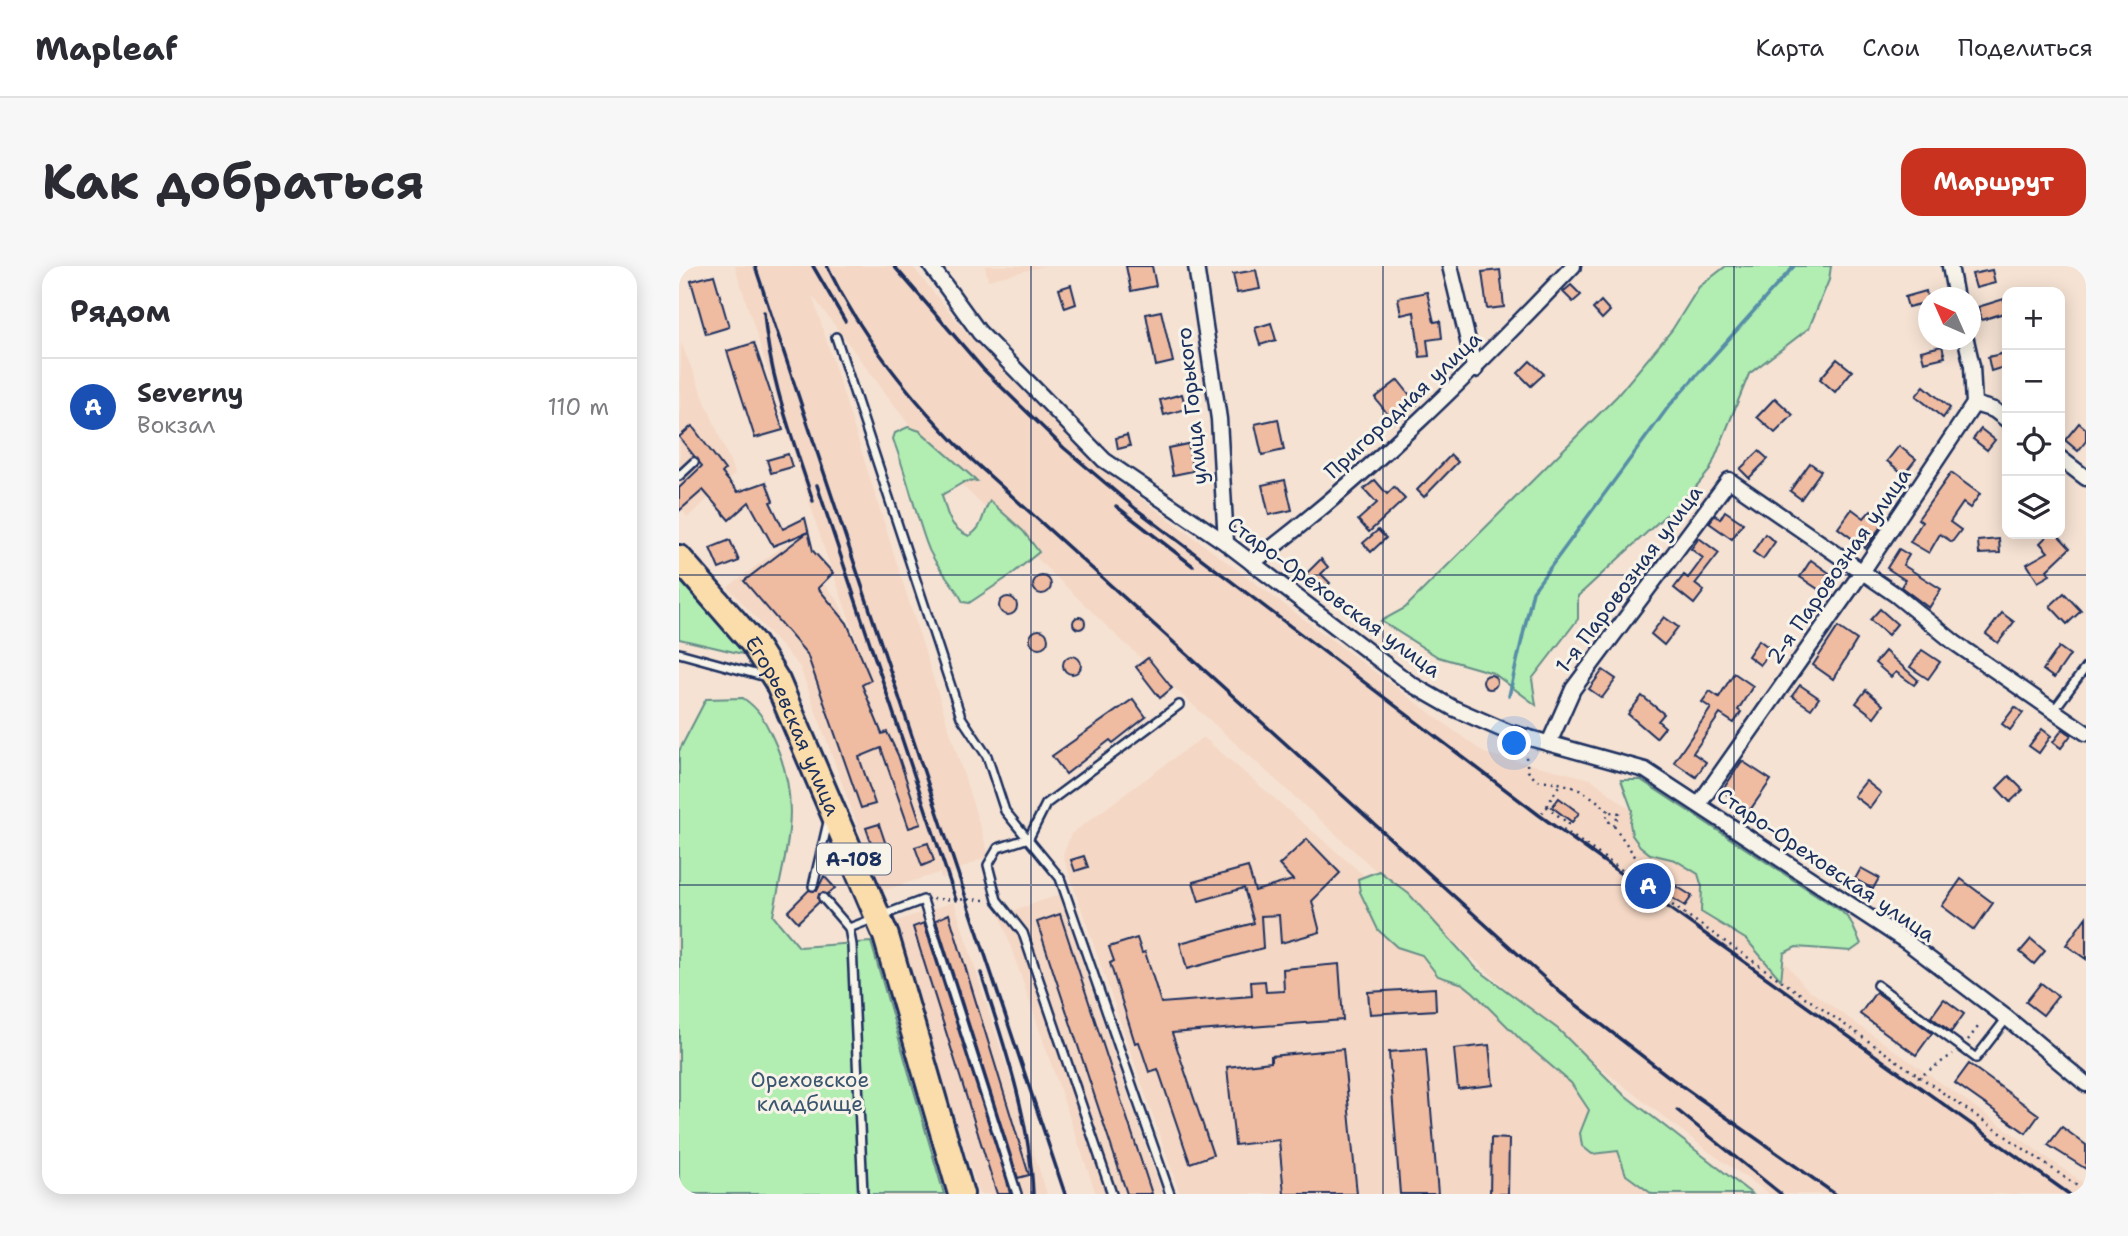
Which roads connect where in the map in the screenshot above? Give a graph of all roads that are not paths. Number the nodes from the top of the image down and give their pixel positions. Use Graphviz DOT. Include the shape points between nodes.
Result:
graph roads {
  1 [pos="931,266"];
  2 [pos="1196,266"];
  3 [pos="1450,266"];
  4 [pos="1573,266"];
  5 [pos="1950,266"];
  6 [pos="1954,287"];
  7 [pos="836,337"];
  8 [pos="1968,350"];
  9 [pos="1475,370"];
  10 [pos="1974,404"];
  11 [pos="2002,416"];
  12 [pos="694,461"];
  13 [pos="2065,462"];
  14 [pos="679,475"];
  15 [pos="2086,478"];
  16 [pos="1226,543"];
  17 [pos="679,558"];
  18 [pos="1252,563"];
  19 [pos="1862,572"];
  20 [pos="679,653"];
  21 [pos="2086,667"];
  22 [pos="777,681"];
  23 [pos="1179,705"];
  24 [pos="2054,710"];
  25 [pos="2086,733"];
  26 [pos="1549,743"];
  27 [pos="1699,804"];
  28 [pos="832,807"];
  29 [pos="1029,838"];
  30 [pos="813,886"];
  31 [pos="824,898"];
  32 [pos="879,916"];
  33 [pos="849,928"];
  34 [pos="1877,985"];
  35 [pos="2007,1018"];
  36 [pos="2086,1084"];
  37 [pos="863,1194"];
  38 [pos="961,1194"];
  39 [pos="1017,1194"];
  40 [pos="1112,1194"];
  41 [pos="1170,1194"];
  1 -- 16 [label="street, Старо-Ореховская улица" via="979,332 1104,460"];
  2 -- 16 [label="street, улица Горького" via="1219,419"];
  3 -- 9 [label="street"];
  4 -- 9 [label="street, Пригородная улица"];
  5 -- 6 [label="street"];
  7 -- 29 [label="lane" via="961,717 987,757 1005,811"];
  8 -- 10 [label="street"];
  9 -- 18 [label="street, Пригородная улица" via="1339,496"];
  10 -- 11 [label="street"];
  10 -- 19 [label="street, 2-я Паровозная улица"];
  12 -- 14 [label="lane"];
  13 -- 15 [label="street"];
  16 -- 18 [label="street, Старо-Ореховская улица"];
  17 -- 22 [label="highway, Егорьевская улица / А-108" via="753,643"];
  18 -- 26 [label="street, Старо-Ореховская улица" via="1411,684 1453,708"];
  19 -- 24 [label="street"];
  19 -- 26 [label="street, 1-я Паровозная улица" via="1729,480 1573,689"];
  19 -- 27 [label="street, 2-я Паровозная улица"];
  20 -- 22 [label="lane"];
  21 -- 24 [label="lane"];
  22 -- 28 [label="highway, Егорьевская улица / А-108"];
  23 -- 29 [label="lane" via="1046,804"];
  24 -- 25 [label="street"];
  26 -- 27 [label="street, Старо-Ореховская улица" via="1645,770"];
  27 -- 35 [label="street, Старо-Ореховская улица" via="1907,942"];
  28 -- 30 [label="lane"];
  28 -- 32 [label="highway, Егорьевская улица / А-108"];
  29 -- 40 [label="lane" via="998,848 988,865 997,900 1023,933"];
  29 -- 41 [label="lane" via="1060,878"];
  31 -- 33 [label="lane"];
  32 -- 33 [label="lane"];
  32 -- 38 [label="highway, Егорьевская улица / А-108"];
  32 -- 39 [label="lane" via="923,900"];
  33 -- 37 [label="lane"];
  34 -- 35 [label="lane" via="1976,1058"];
  35 -- 36 [label="street, Старо-Ореховская улица"];
}
